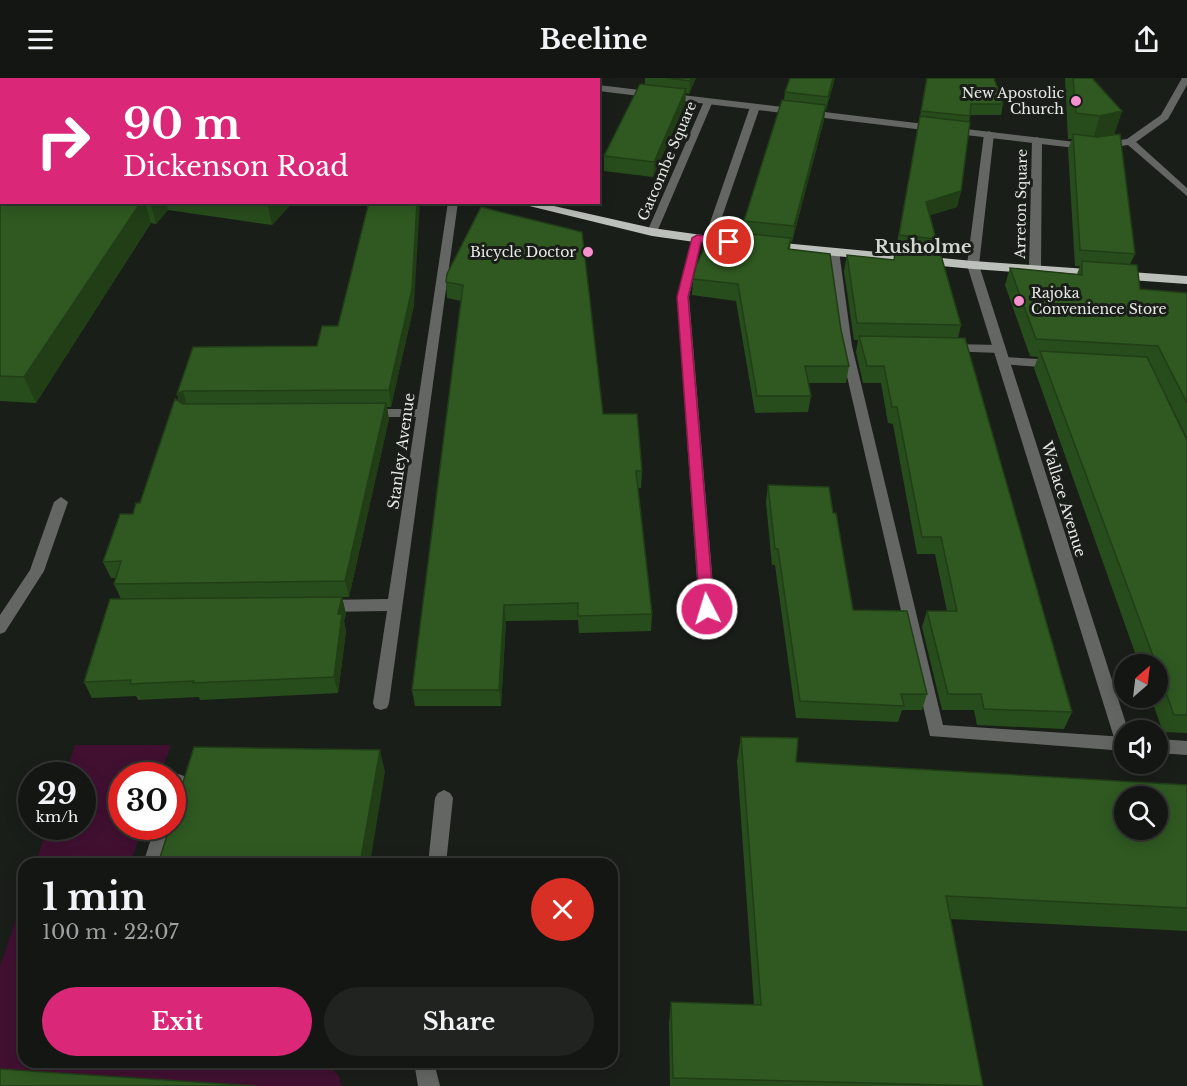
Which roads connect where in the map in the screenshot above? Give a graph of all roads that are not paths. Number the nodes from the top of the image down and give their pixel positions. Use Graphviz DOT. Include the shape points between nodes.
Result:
graph roads {
  1 [pos="1186,78"];
  2 [pos="600,88"];
  3 [pos="708,101"];
  4 [pos="755,106"];
  5 [pos="989,134"];
  6 [pos="1037,140"];
  7 [pos="1130,142"];
  8 [pos="1187,193"];
  9 [pos="453,204"];
  10 [pos="525,204"];
  11 [pos="652,232"];
  12 [pos="703,239"];
  13 [pos="833,251"];
  14 [pos="973,265"];
  15 [pos="1035,269"];
  16 [pos="1187,280"];
  17 [pos="940,348"];
  18 [pos="1002,355"];
  19 [pos="1063,364"];
  20 [pos="424,413"];
  21 [pos="353,414"];
  22 [pos="61,502"];
  23 [pos="396,605"];
  24 [pos="303,606"];
  25 [pos="707,609"];
  26 [pos="0,628"];
  27 [pos="381,704"];
  28 [pos="1116,720"];
  29 [pos="1114,743"];
  30 [pos="1168,747"];
  31 [pos="1187,748"];
  32 [pos="444,798"];
  33 [pos="160,840"];
  34 [pos="154,858"];
  35 [pos="438,858"];
  36 [pos="425,1068"];
  37 [pos="429,1086"];
  1 -- 7 [label="street" via="1166,117"];
  2 -- 3 [label="street"];
  3 -- 4 [label="street"];
  3 -- 11 [label="street, Gatcombe Square"];
  4 -- 5 [label="street"];
  4 -- 12 [label="street"];
  5 -- 6 [label="street"];
  5 -- 14 [label="street"];
  6 -- 7 [label="street" via="1092,147"];
  6 -- 15 [label="street, Arreton Square"];
  7 -- 8 [label="street"];
  9 -- 20 [label="street, Stanley Avenue"];
  10 -- 11 [label="highway"];
  11 -- 12 [label="highway"];
  12 -- 13 [label="highway"];
  12 -- 25 [label="street" via="682,297"];
  13 -- 14 [label="highway"];
  13 -- 29 [label="street" via="936,731"];
  14 -- 15 [label="highway"];
  14 -- 18 [label="street, Wallace Avenue"];
  15 -- 16 [label="highway"];
  17 -- 18 [label="street"];
  18 -- 19 [label="street"];
  18 -- 28 [label="street, Wallace Avenue"];
  20 -- 21 [label="street"];
  20 -- 23 [label="street, Stanley Avenue"];
  22 -- 26 [label="street" via="37,571"];
  23 -- 24 [label="street"];
  23 -- 27 [label="street, Stanley Avenue"];
  30 -- 31 [label="street"];
  32 -- 35 [label="street"];
  33 -- 34 [label="street"];
  36 -- 37 [label="street"];
}
